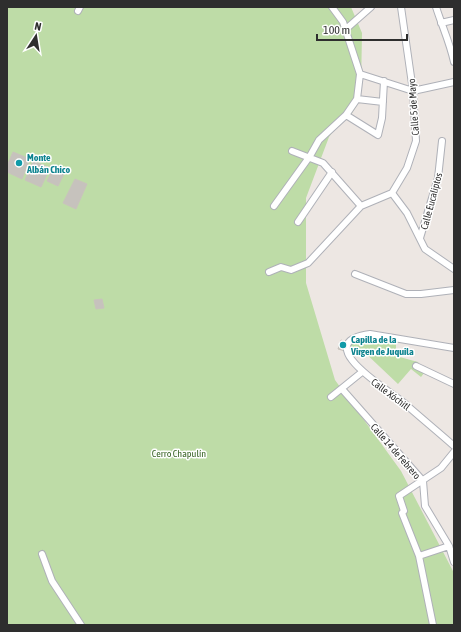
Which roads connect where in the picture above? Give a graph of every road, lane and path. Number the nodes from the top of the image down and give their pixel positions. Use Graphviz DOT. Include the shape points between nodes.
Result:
graph roads {
  1 [pos="332,7"];
  2 [pos="371,7"];
  3 [pos="402,7"];
  4 [pos="436,7"];
  5 [pos="454,20"];
  6 [pos="441,23"];
  7 [pos="346,29"];
  8 [pos="452,41"];
  9 [pos="454,62"];
  10 [pos="360,74"];
  11 [pos="384,81"];
  12 [pos="454,82"];
  13 [pos="413,91"];
  14 [pos="357,99"];
  15 [pos="383,102"];
  16 [pos="343,117"];
  17 [pos="442,141"];
  18 [pos="292,151"];
  19 [pos="310,156"];
  20 [pos="332,172"];
  21 [pos="392,193"];
  22 [pos="274,206"];
  23 [pos="361,206"];
  24 [pos="298,222"];
  25 [pos="420,238"];
  26 [pos="454,269"];
  27 [pos="269,272"];
  28 [pos="356,274"];
  29 [pos="454,290"];
  30 [pos="454,348"];
  31 [pos="416,366"];
  32 [pos="362,372"];
  33 [pos="454,384"];
  34 [pos="342,389"];
  35 [pos="331,397"];
  36 [pos="454,446"];
  37 [pos="454,452"];
  38 [pos="423,481"];
  39 [pos="450,546"];
  40 [pos="42,554"];
  41 [pos="419,556"];
  42 [pos="454,562"];
  43 [pos="81,625"];
  44 [pos="433,625"];
  1 -- 7 [label="street"];
  2 -- 7 [label="street"];
  3 -- 13 [label="street, Calle 5 de Mayo"];
  4 -- 6 [label="street"];
  5 -- 6 [label="street"];
  6 -- 8 [label="street"];
  7 -- 10 [label="street"];
  8 -- 9 [label="street"];
  10 -- 11 [label="street"];
  10 -- 14 [label="street"];
  11 -- 13 [label="street"];
  11 -- 15 [label="street"];
  12 -- 13 [label="street"];
  13 -- 21 [label="street, Calle 5 de Mayo" via="416,141 407,168"];
  14 -- 15 [label="street"];
  14 -- 16 [label="street"];
  15 -- 16 [label="street" via="378,135"];
  16 -- 19 [label="street" via="318,141"];
  17 -- 25 [label="street, Calle Eucaliptos" via="438,178"];
  18 -- 19 [label="street"];
  19 -- 20 [label="street"];
  19 -- 22 [label="street"];
  20 -- 23 [label="street"];
  20 -- 24 [label="street"];
  21 -- 23 [label="street"];
  21 -- 25 [label="street, Calle Eucaliptos" via="407,213"];
  23 -- 27 [label="street" via="308,263 291,270 281,267"];
  25 -- 26 [label="street, Calle Eucaliptos" via="425,249"];
  28 -- 29 [label="street" via="406,294"];
  30 -- 32 [label="street, Calle Xóchitl" via="370,334 356,336 350,340 347,348 349,357"];
  31 -- 33 [label="street"];
  32 -- 34 [label="street"];
  32 -- 36 [label="street, Calle Xóchitl"];
  34 -- 35 [label="street"];
  34 -- 38 [label="street, Calle 14 de Febrero"];
  37 -- 38 [label="street" via="441,468"];
  38 -- 39 [label="street, Calle 14 de Febrero" via="425,506"];
  38 -- 41 [label="street" via="399,496 404,511 402,513"];
  39 -- 41 [label="street"];
  39 -- 42 [label="street, Calle 14 de Febrero"];
  40 -- 43 [label="street" via="52,581"];
  41 -- 44 [label="street"];
}
